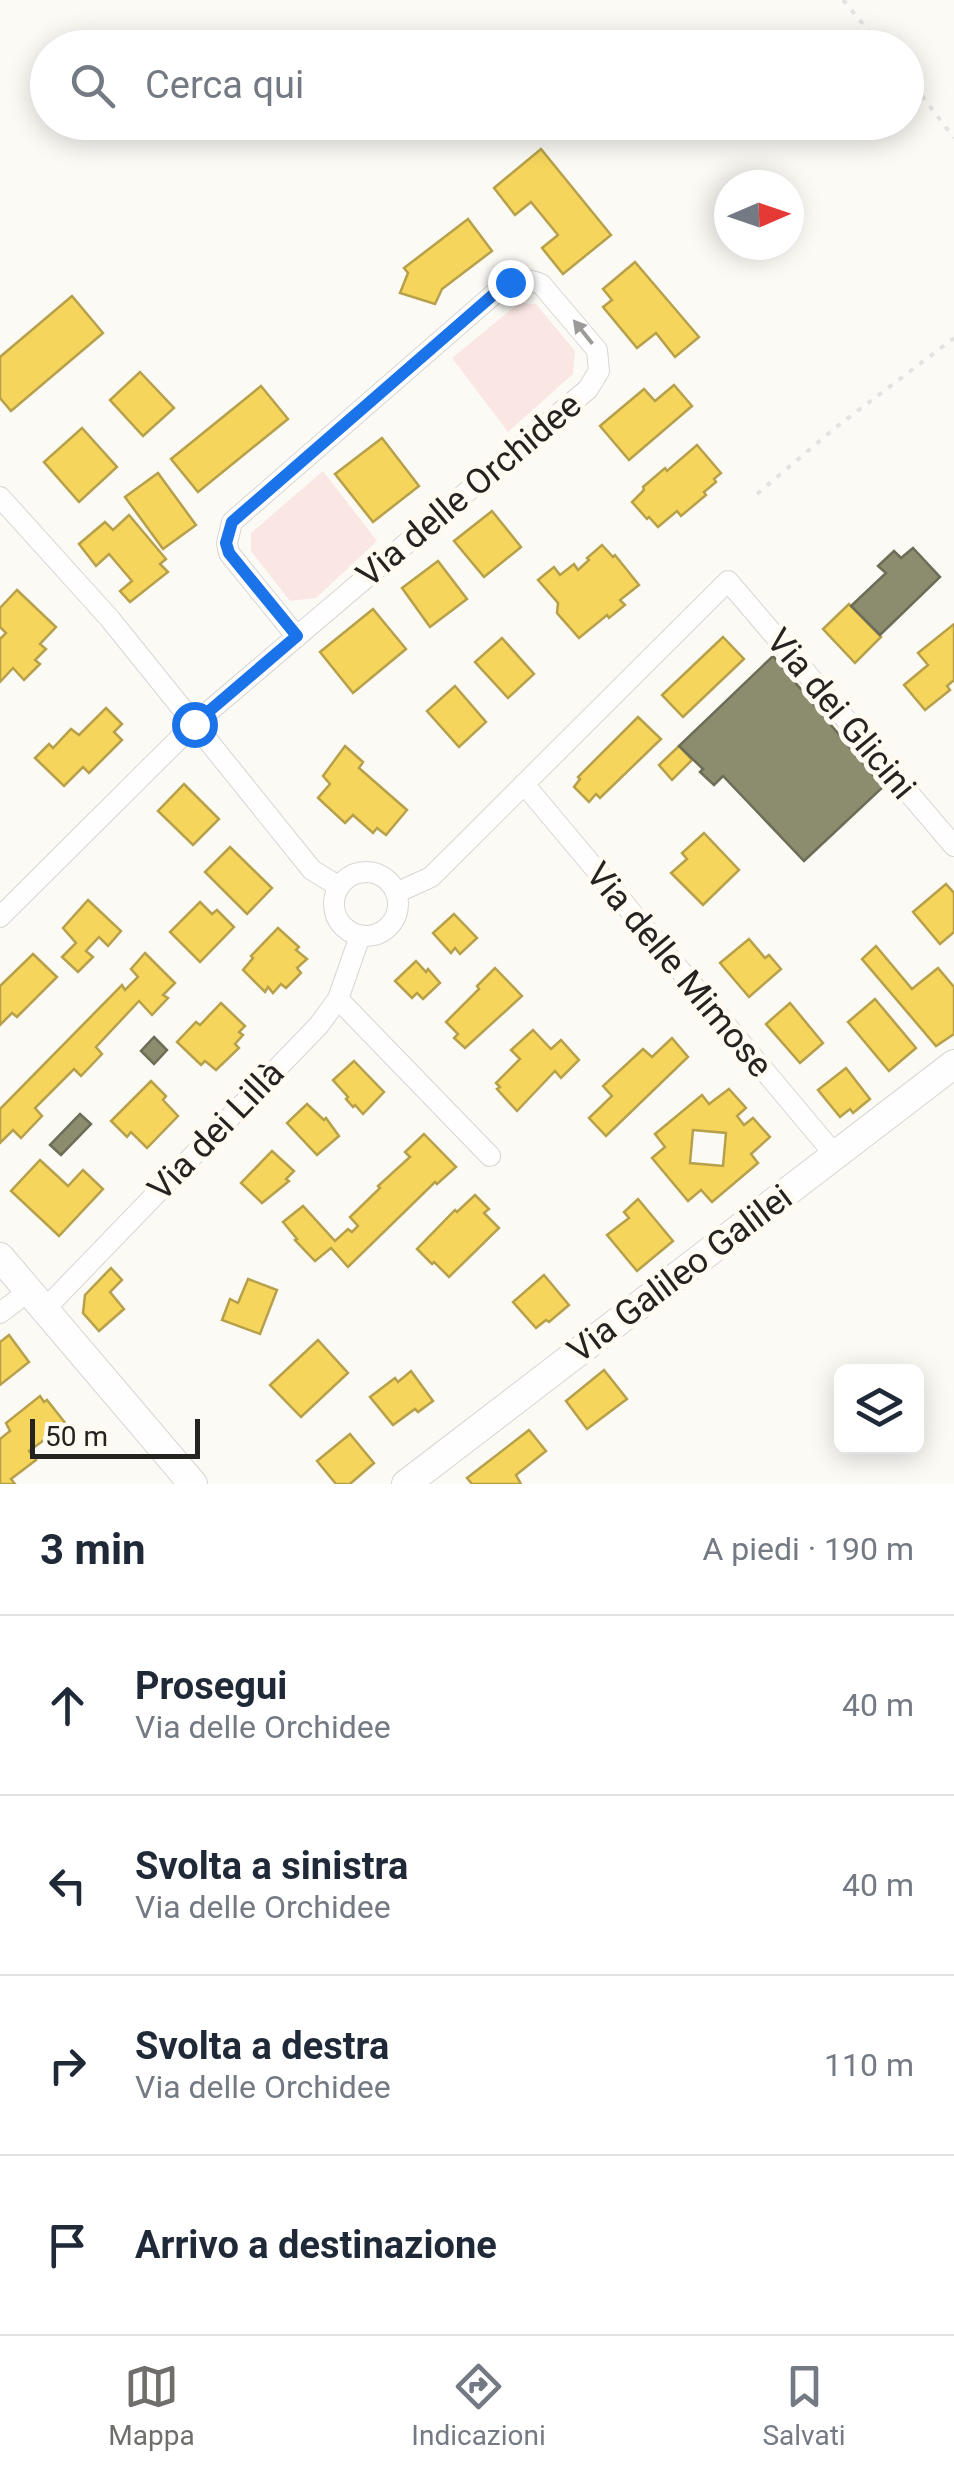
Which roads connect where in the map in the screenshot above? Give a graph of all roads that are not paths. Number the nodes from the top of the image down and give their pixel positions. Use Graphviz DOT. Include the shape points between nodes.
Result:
graph roads {
  1 [pos="0,497"];
  2 [pos="297,636"];
  3 [pos="194,724"];
  4 [pos="524,784"];
  5 [pos="954,846"];
  6 [pos="338,886"];
  7 [pos="396,893"];
  8 [pos="0,917"];
  9 [pos="360,936"];
  10 [pos="338,999"];
  11 [pos="954,1064"];
  12 [pos="490,1156"];
  13 [pos="834,1156"];
  14 [pos="0,1257"];
  15 [pos="37,1300"];
  16 [pos="0,1313"];
  17 [pos="194,1484"];
  18 [pos="406,1484"];
  1 -- 3 [label="street"];
  2 -- 2 [label="street, Via delle Orchidee, one-way" via="594,381 597,350 541,284 520,280 501,288 232,522 229,553"];
  2 -- 3 [label="street, Via delle Orchidee"];
  3 -- 6 [label="street" via="312,870"];
  3 -- 8 [label="street, Via delle Orchidee"];
  4 -- 5 [label="street, Via dei Glicini" via="728,581"];
  4 -- 7 [label="street" via="430,877"];
  4 -- 13 [label="street, Via delle Mimose"];
  6 -- 7 [label="street" via="364,872 384,877"];
  6 -- 9 [label="street" via="336,917"];
  7 -- 9 [label="street" via="397,912 387,929"];
  9 -- 10 [label="street, Via dei Lillà"];
  10 -- 12 [label="street"];
  10 -- 15 [label="street, Via dei Lillà"];
  11 -- 13 [label="street, Via Galileo Galilei"];
  13 -- 18 [label="street, Via Galileo Galilei"];
  14 -- 15 [label="street"];
  15 -- 16 [label="street, Via dei Lillà"];
  15 -- 17 [label="street"];
}
